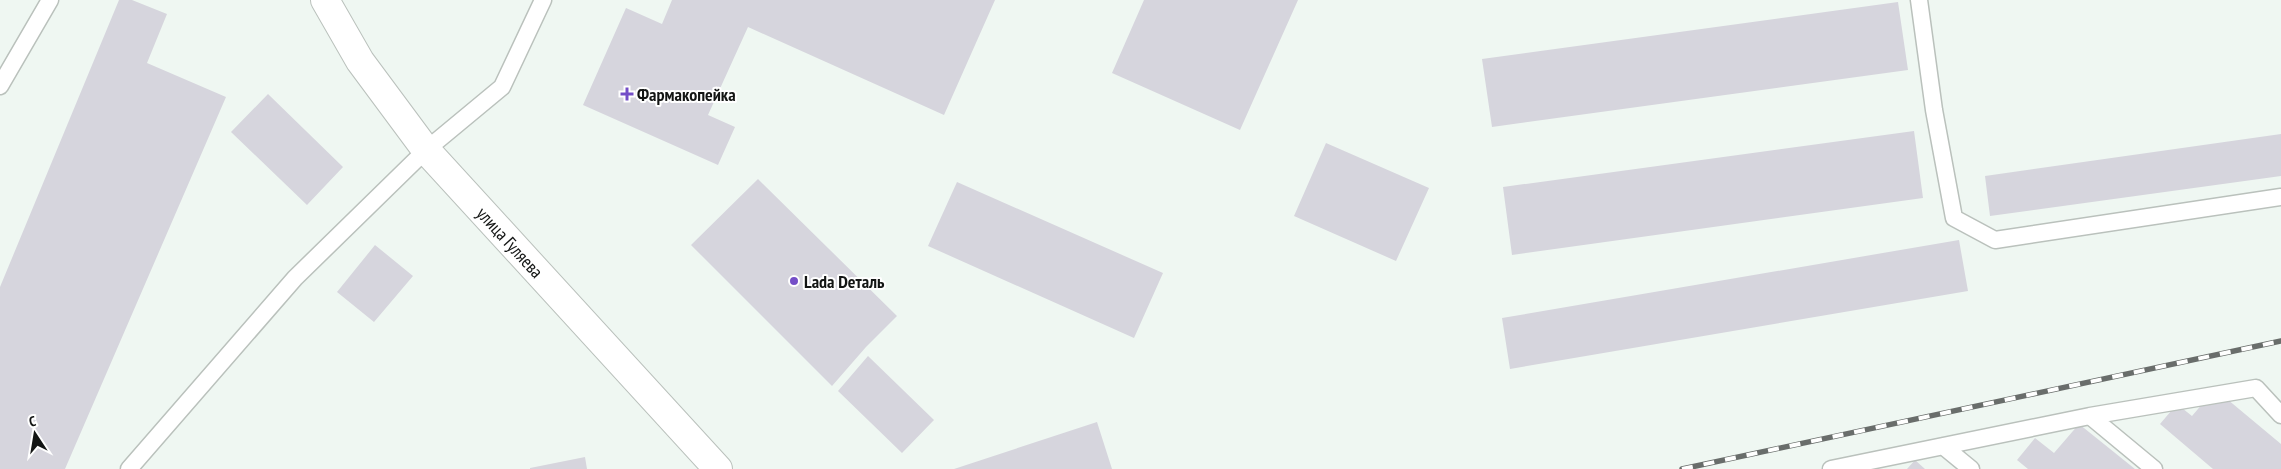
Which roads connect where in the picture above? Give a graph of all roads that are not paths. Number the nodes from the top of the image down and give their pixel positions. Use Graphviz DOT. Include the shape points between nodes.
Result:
graph roads {
  1 [pos="50,0"];
  2 [pos="326,0"];
  3 [pos="543,0"];
  4 [pos="1919,0"];
  5 [pos="0,86"];
  6 [pos="426,150"];
  7 [pos="2281,197"];
  8 [pos="2281,415"];
  9 [pos="2090,416"];
  10 [pos="1943,446"];
  11 [pos="129,469"];
  12 [pos="718,469"];
  13 [pos="1831,469"];
  14 [pos="1971,469"];
  15 [pos="2154,469"];
  1 -- 5 [label="lane"];
  2 -- 6 [label="main road, улица Гуляева" via="360,61"];
  3 -- 6 [label="lane" via="502,87"];
  4 -- 7 [label="lane" via="1934,110 1954,218 1995,240"];
  6 -- 11 [label="lane" via="295,278"];
  6 -- 12 [label="main road, улица Гуляева"];
  8 -- 9 [label="lane" via="2256,388"];
  9 -- 10 [label="lane"];
  9 -- 15 [label="lane"];
  10 -- 13 [label="lane"];
  10 -- 14 [label="lane"];
}
